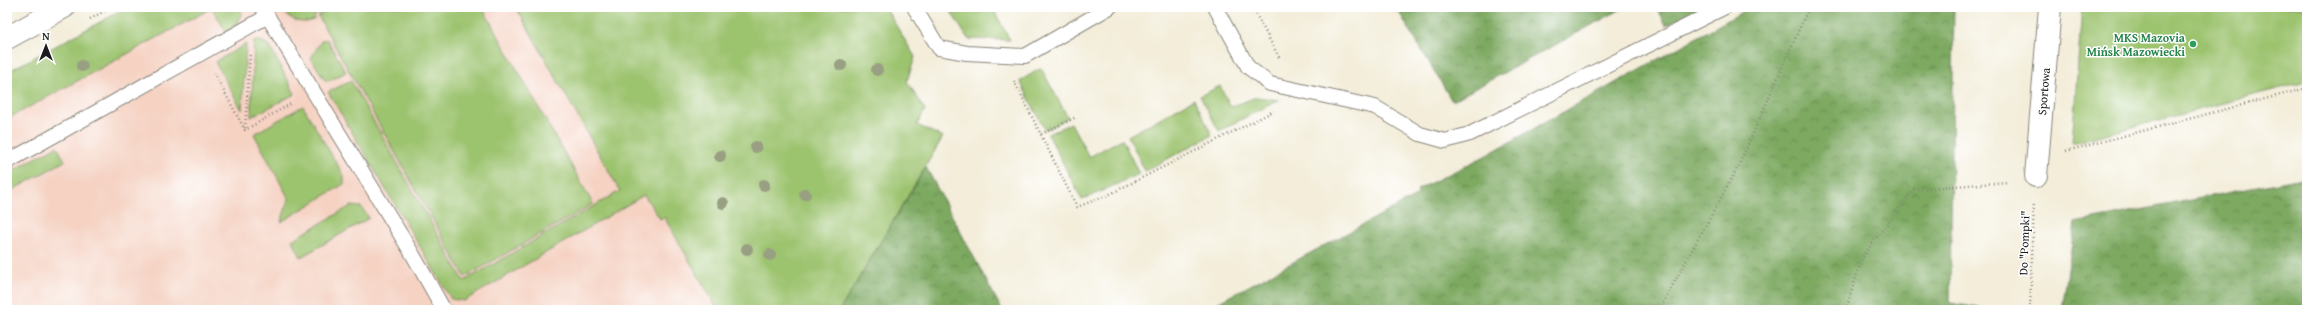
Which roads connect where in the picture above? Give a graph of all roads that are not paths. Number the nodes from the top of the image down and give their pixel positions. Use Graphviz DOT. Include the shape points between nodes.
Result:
graph roads {
  1 [pos="64,7"];
  2 [pos="914,7"];
  3 [pos="1110,7"];
  4 [pos="1215,7"];
  5 [pos="1725,7"];
  6 [pos="2050,7"];
  7 [pos="265,11"];
  8 [pos="7,38"];
  9 [pos="7,162"];
  10 [pos="2035,178"];
  11 [pos="444,310"];
  1 -- 8 [label="street"];
  2 -- 3 [label="lane" via="939,48 967,53 1025,56"];
  4 -- 5 [label="lane" via="1248,67 1270,84 1375,107 1420,134 1445,141 1470,134"];
  6 -- 10 [label="street, Sportowa"];
  7 -- 9 [label="lane" via="252,25"];
  7 -- 11 [label="lane"];
}
